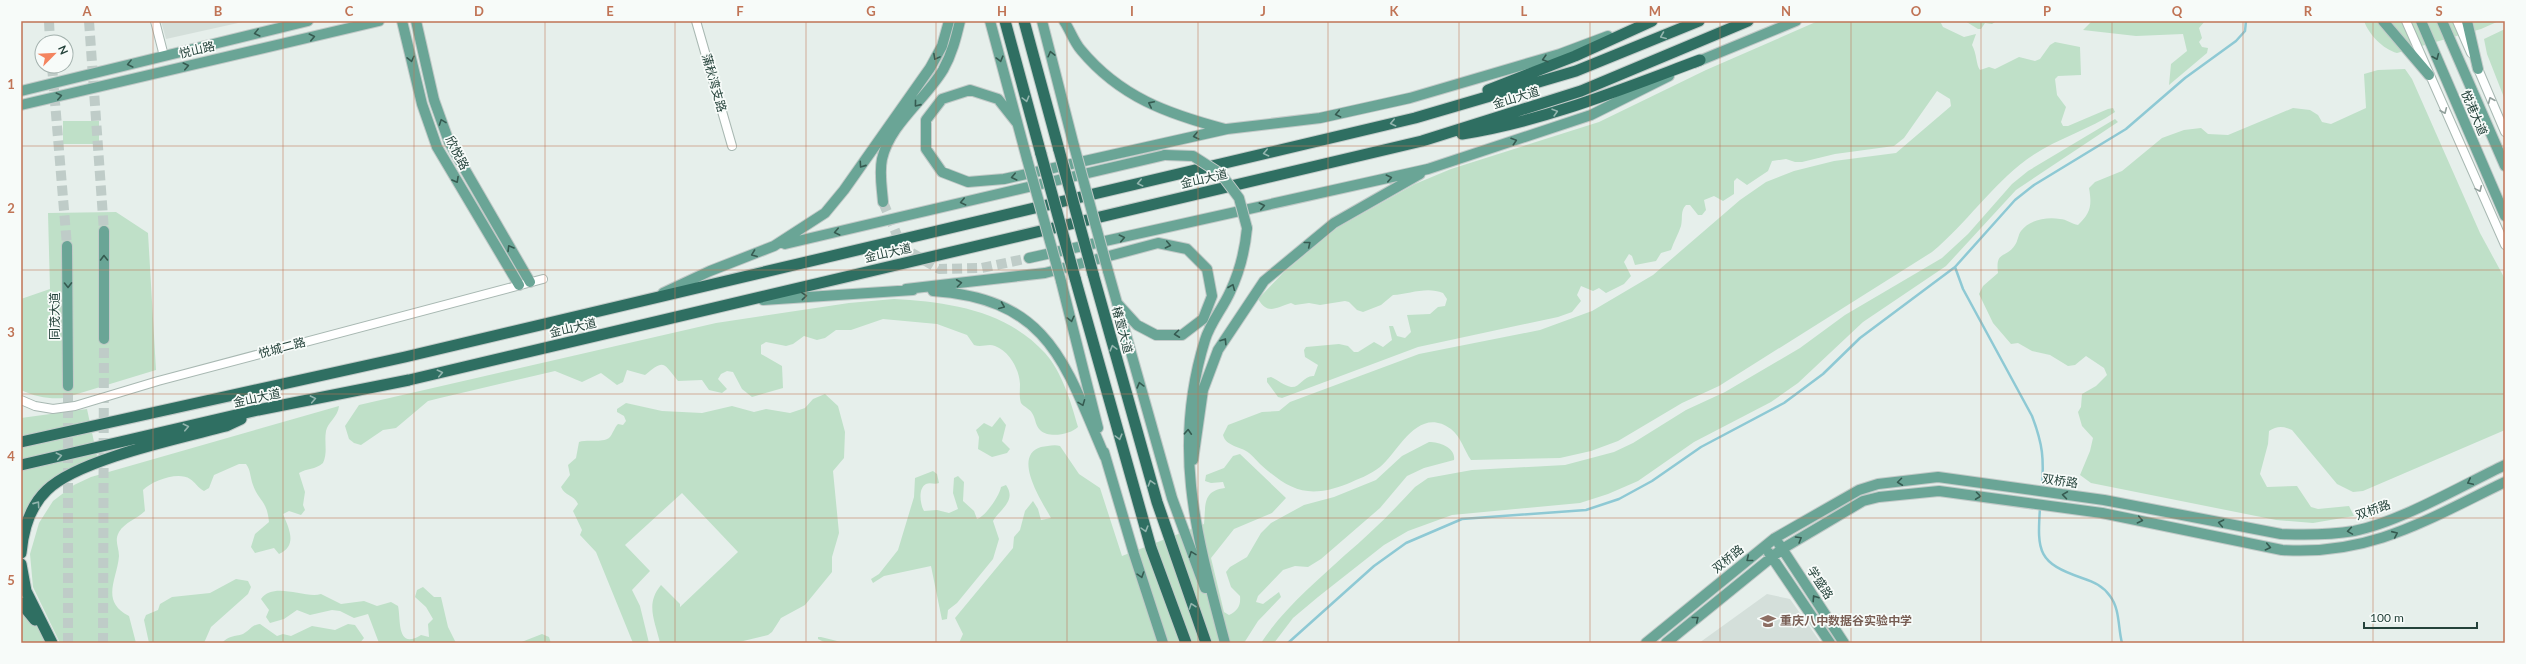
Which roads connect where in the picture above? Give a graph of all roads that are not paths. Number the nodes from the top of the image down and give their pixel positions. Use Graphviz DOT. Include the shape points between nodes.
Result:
graph roads {
  1 [pos="155,21"];
  2 [pos="308,21"];
  3 [pos="379,21"];
  4 [pos="402,21"];
  5 [pos="416,21"];
  6 [pos="696,21"];
  7 [pos="949,21"];
  8 [pos="960,21"];
  9 [pos="990,21"];
  10 [pos="1005,21"];
  11 [pos="1024,21"];
  12 [pos="1042,21"];
  13 [pos="1064,21"];
  14 [pos="1647,21"];
  15 [pos="1652,21"];
  16 [pos="1699,21"];
  17 [pos="1748,21"];
  18 [pos="1796,21"];
  19 [pos="2383,21"];
  20 [pos="2406,21"];
  21 [pos="2421,21"];
  22 [pos="2442,21"];
  23 [pos="2457,21"];
  24 [pos="2467,21"];
  25 [pos="164,56"];
  26 [pos="1700,60"];
  27 [pos="2478,69"];
  28 [pos="2429,75"];
  29 [pos="21,91"];
  30 [pos="21,105"];
  31 [pos="1416,118"];
  32 [pos="1018,123"];
  33 [pos="1227,129"];
  34 [pos="2505,132"];
  35 [pos="1422,141"];
  36 [pos="732,146"];
  37 [pos="2505,166"];
  38 [pos="1428,169"];
  39 [pos="883,202"];
  40 [pos="2505,216"];
  41 [pos="104,231"];
  42 [pos="2505,245"];
  43 [pos="67,246"];
  44 [pos="774,246"];
  45 [pos="1029,258"];
  46 [pos="543,279"];
  47 [pos="530,282"];
  48 [pos="519,284"];
  49 [pos="906,289"];
  50 [pos="645,301"];
  51 [pos="737,302"];
  52 [pos="1117,303"];
  53 [pos="104,339"];
  54 [pos="68,386"];
  55 [pos="21,400"];
  56 [pos="258,410"];
  57 [pos="21,442"];
  58 [pos="1106,457"];
  59 [pos="21,465"];
  60 [pos="2505,465"];
  61 [pos="2505,482"];
  62 [pos="1190,485"];
  63 [pos="1775,538"];
  64 [pos="1764,547"];
  65 [pos="1782,549"];
  66 [pos="21,553"];
  67 [pos="1772,557"];
  68 [pos="21,564"];
  69 [pos="21,603"];
  70 [pos="52,643"];
  71 [pos="1163,643"];
  72 [pos="1186,643"];
  73 [pos="1206,643"];
  74 [pos="1224,643"];
  75 [pos="1646,643"];
  76 [pos="1666,643"];
  77 [pos="1830,643"];
  78 [pos="1844,643"];
  1 -- 25 [label="street"];
  2 -- 25 [label="main road, 悦山路, one-way"];
  30 -- 3 [label="main road, 悦山路, one-way"];
  4 -- 48 [label="main road, 欣悦路, one-way" via="422,104 437,146"];
  47 -- 5 [label="main road, 欣悦路, one-way" via="449,142 434,100"];
  6 -- 36 [label="street, 蒲秋湾支路"];
  7 -- 44 [label="main road, one-way" via="942,46 930,68 844,190 825,213"];
  8 -- 39 [label="main road, one-way" via="955,46 942,71 901,124 883,157 880,172"];
  9 -- 32 [label="main road, one-way"];
  10 -- 72 [label="highway, one-way, bridge" via="1126,465 1151,548"];
  73 -- 11 [label="highway, 椿萱大道, one-way, bridge" via="1157,502 1134,426"];
  52 -- 12 [label="main road, one-way, bridge"];
  33 -- 13 [label="main road, one-way" via="1178,116 1126,92 1081,50"];
  14 -- 33 [label="main road, one-way" via="1560,54 1410,98 1320,118"];
  15 -- 31 [label="highway" via="1575,56"];
  16 -- 31 [label="highway, 金山大道, one-way" via="1576,71"];
  17 -- 35 [label="highway, 金山大道" via="1581,91"];
  18 -- 26 [label="main road"];
  19 -- 28 [label="main road"];
  20 -- 28 [label="street"];
  21 -- 40 [label="main road, 悦港大道, one-way"];
  22 -- 37 [label="main road, 悦港大道"];
  23 -- 27 [label="street"];
  24 -- 27 [label="main road"];
  25 -- 29 [label="main road, 悦山路, one-way"];
  35 -- 26 [label="highway, one-way" via="1499,128 1577,106"];
  38 -- 26 [label="main road, one-way" via="1591,116"];
  34 -- 27 [label="street, one-way"];
  28 -- 42 [label="street, one-way"];
  31 -- 50 [label="highway, 金山大道, one-way"];
  33 -- 32 [label="main road, one-way" via="1004,179 968,182 942,172 926,149 926,120 942,99 970,90 998,99"];
  32 -- 58 [label="main road, one-way, bridge"];
  35 -- 51 [label="highway, 金山大道"];
  45 -- 38 [label="main road, one-way"];
  62 -- 38 [label="main road, one-way" via="1203,390 1218,350 1264,281 1334,223"];
  53 -- 41 [label="main road, one-way"];
  43 -- 54 [label="main road, 同茂大道, one-way"];
  44 -- 50 [label="main road, one-way" via="710,271"];
  62 -- 44 [label="main road, one-way, bridge" via="1188,435 1192,388 1206,338 1230,291 1244,255 1247,228 1239,198 1221,174 1193,156 1165,155"];
  46 -- 47 [label="street, 悦城二路"];
  47 -- 48 [label="street, 悦城二路"];
  48 -- 55 [label="street, 悦城二路" via="158,381 75,406 53,409"];
  51 -- 49 [label="main road, one-way"];
  49 -- 52 [label="main road, one-way" via="1045,273 1158,243 1187,249 1207,270 1212,296 1203,319 1182,335 1156,335 1137,325"];
  49 -- 58 [label="main road, one-way" via="970,296 1010,309 1026,320 1055,348 1066,366"];
  50 -- 57 [label="highway, 金山大道"];
  56 -- 51 [label="highway, 金山大道, one-way" via="408,380"];
  74 -- 52 [label="main road, one-way" via="1172,498"];
  59 -- 56 [label="highway, 金山大道, one-way"];
  66 -- 56 [label="highway, one-way" via="26,525 34,507 47,490 69,475 100,462 226,426"];
  58 -- 71 [label="main road, one-way"];
  60 -- 63 [label="main road, 双桥路, one-way" via="2382,522 2330,534 2281,534 2104,500 1938,477 1878,484 1859,490"];
  65 -- 61 [label="main road, one-way" via="1863,501 1879,497 1939,492 2102,513 2282,550 2330,550 2359,546 2387,537"];
  62 -- 74 [label="main road" via="1198,538"];
  63 -- 64 [label="main road, 双桥路"];
  63 -- 65 [label="main road, 学盛路"];
  64 -- 67 [label="main road, 学盛路"];
  64 -- 75 [label="main road, 双桥路, one-way"];
  65 -- 67 [label="main road"];
  78 -- 65 [label="main road, 学盛路, one-way"];
  76 -- 67 [label="main road, one-way"];
  67 -- 77 [label="main road, 学盛路"];
  68 -- 70 [label="highway" via="26,591"];
  69 -- 70 [label="highway"];
}
